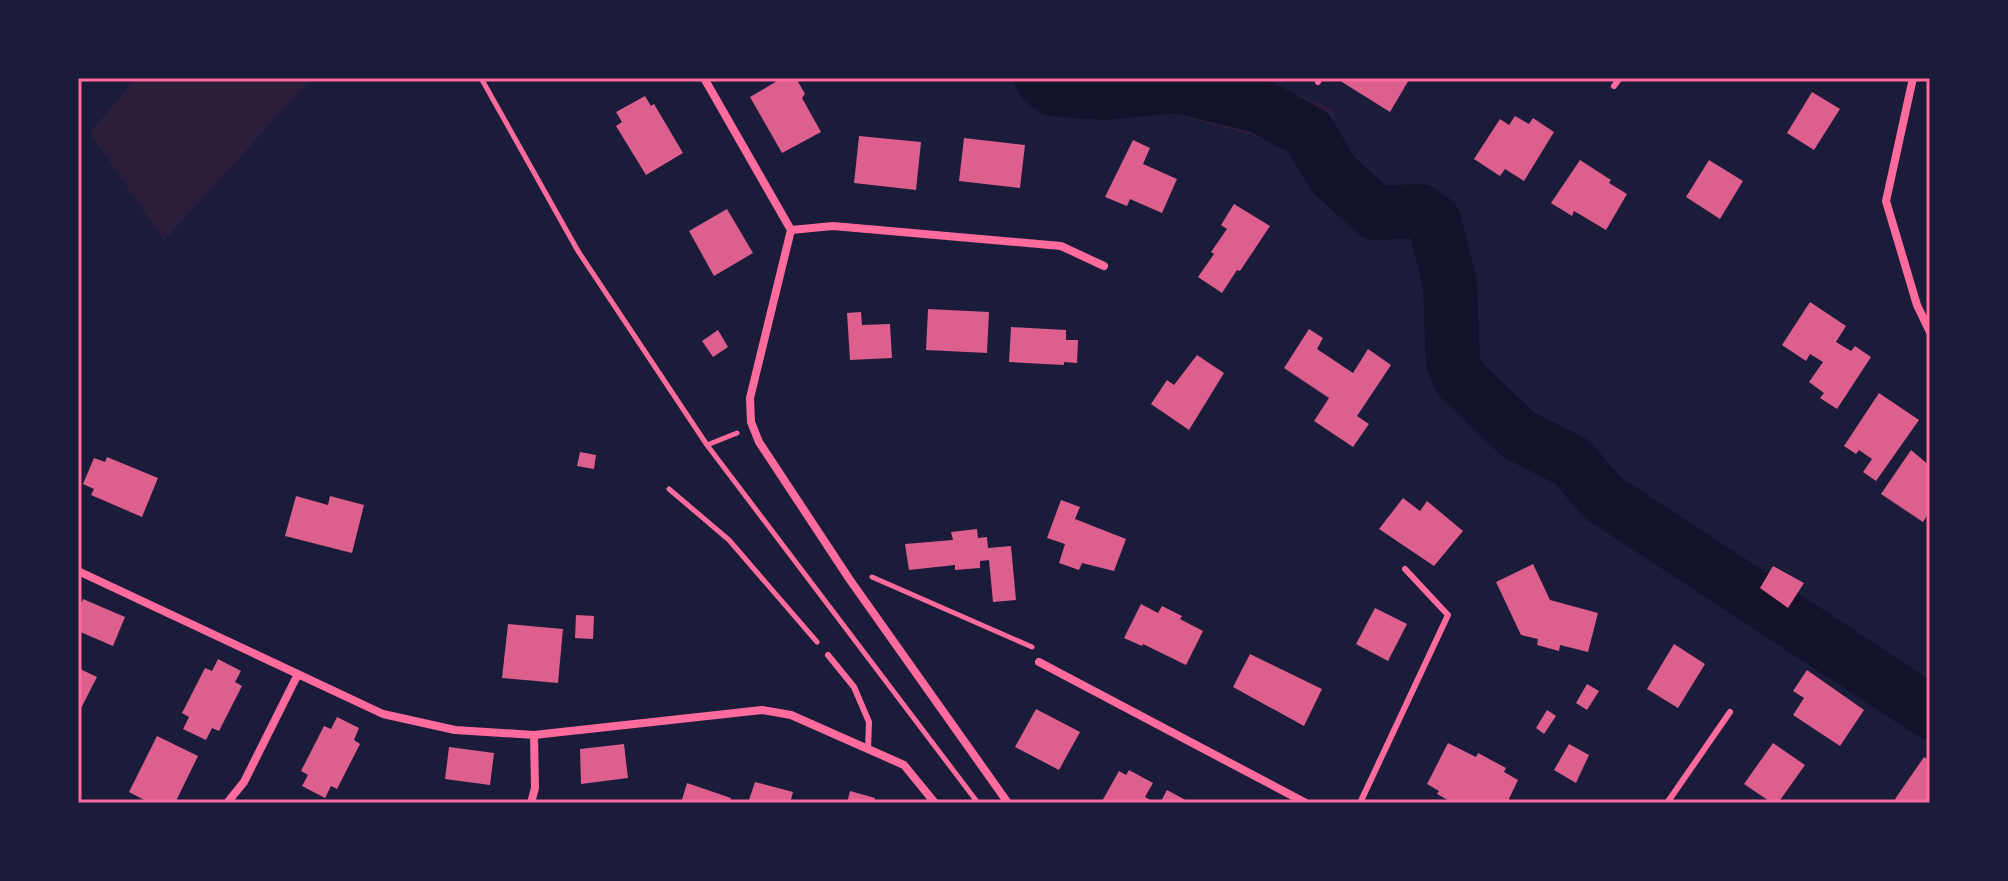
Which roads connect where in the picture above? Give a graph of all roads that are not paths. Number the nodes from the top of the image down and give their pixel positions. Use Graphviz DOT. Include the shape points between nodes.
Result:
graph roads {
  1 [pos="704,78"];
  2 [pos="1620,78"];
  3 [pos="1913,78"];
  4 [pos="1614,86"];
  5 [pos="791,230"];
  6 [pos="1104,266"];
  7 [pos="1930,332"];
  8 [pos="1405,569"];
  9 [pos="78,571"];
  10 [pos="828,655"];
  11 [pos="1039,662"];
  12 [pos="298,674"];
  13 [pos="1730,712"];
  14 [pos="534,735"];
  15 [pos="868,749"];
  16 [pos="227,803"];
  17 [pos="531,803"];
  18 [pos="935,803"];
  19 [pos="1008,803"];
  20 [pos="1306,803"];
  21 [pos="1360,803"];
  22 [pos="1667,803"];
  1 -- 5 [label="street"];
  2 -- 4 [label="lane"];
  3 -- 7 [label="street" via="1886,201"];
  5 -- 6 [label="street" via="833,226 1061,246"];
  5 -- 19 [label="street" via="750,398 753,427 850,580"];
  8 -- 21 [label="lane" via="1448,615"];
  9 -- 12 [label="street"];
  10 -- 15 [label="lane" via="854,687 869,722"];
  11 -- 20 [label="street"];
  12 -- 14 [label="street" via="383,714 455,730"];
  12 -- 16 [label="street" via="244,782"];
  13 -- 22 [label="lane"];
  14 -- 15 [label="street" via="762,710 791,715"];
  14 -- 17 [label="street"];
  15 -- 18 [label="street" via="904,765"];
}
